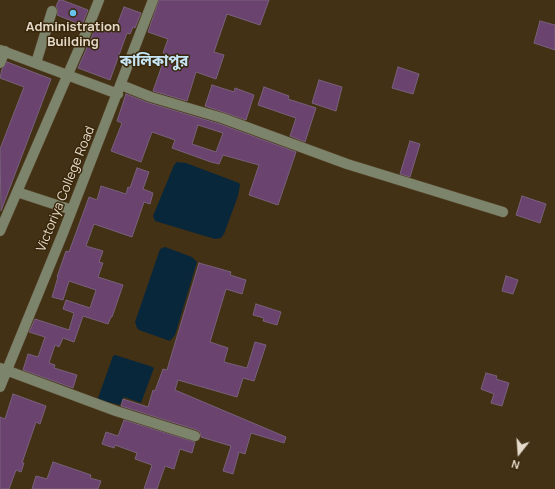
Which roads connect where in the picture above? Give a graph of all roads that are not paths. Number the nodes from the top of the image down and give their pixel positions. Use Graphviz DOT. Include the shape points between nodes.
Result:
graph roads {
  1 [pos="99,0"];
  2 [pos="153,0"];
  3 [pos="52,11"];
  4 [pos="2,50"];
  5 [pos="36,63"];
  6 [pos="0,64"];
  7 [pos="68,76"];
  8 [pos="120,90"];
  9 [pos="17,192"];
  10 [pos="72,210"];
  11 [pos="503,212"];
  12 [pos="0,231"];
  13 [pos="3,369"];
  14 [pos="0,387"];
  15 [pos="196,436"];
  1 -- 7 [label="street"];
  2 -- 8 [label="street, Victoriya College Road"];
  3 -- 5 [label="street"];
  4 -- 5 [label="street"];
  4 -- 6 [label="street"];
  5 -- 7 [label="street"];
  7 -- 8 [label="street"];
  7 -- 9 [label="street"];
  8 -- 10 [label="street, Victoriya College Road"];
  8 -- 11 [label="street" via="222,118 347,164"];
  9 -- 10 [label="street"];
  9 -- 12 [label="street"];
  10 -- 13 [label="street, Victoriya College Road"];
  13 -- 14 [label="street, Victoriya College Road"];
  13 -- 15 [label="street" via="116,412"];
}
